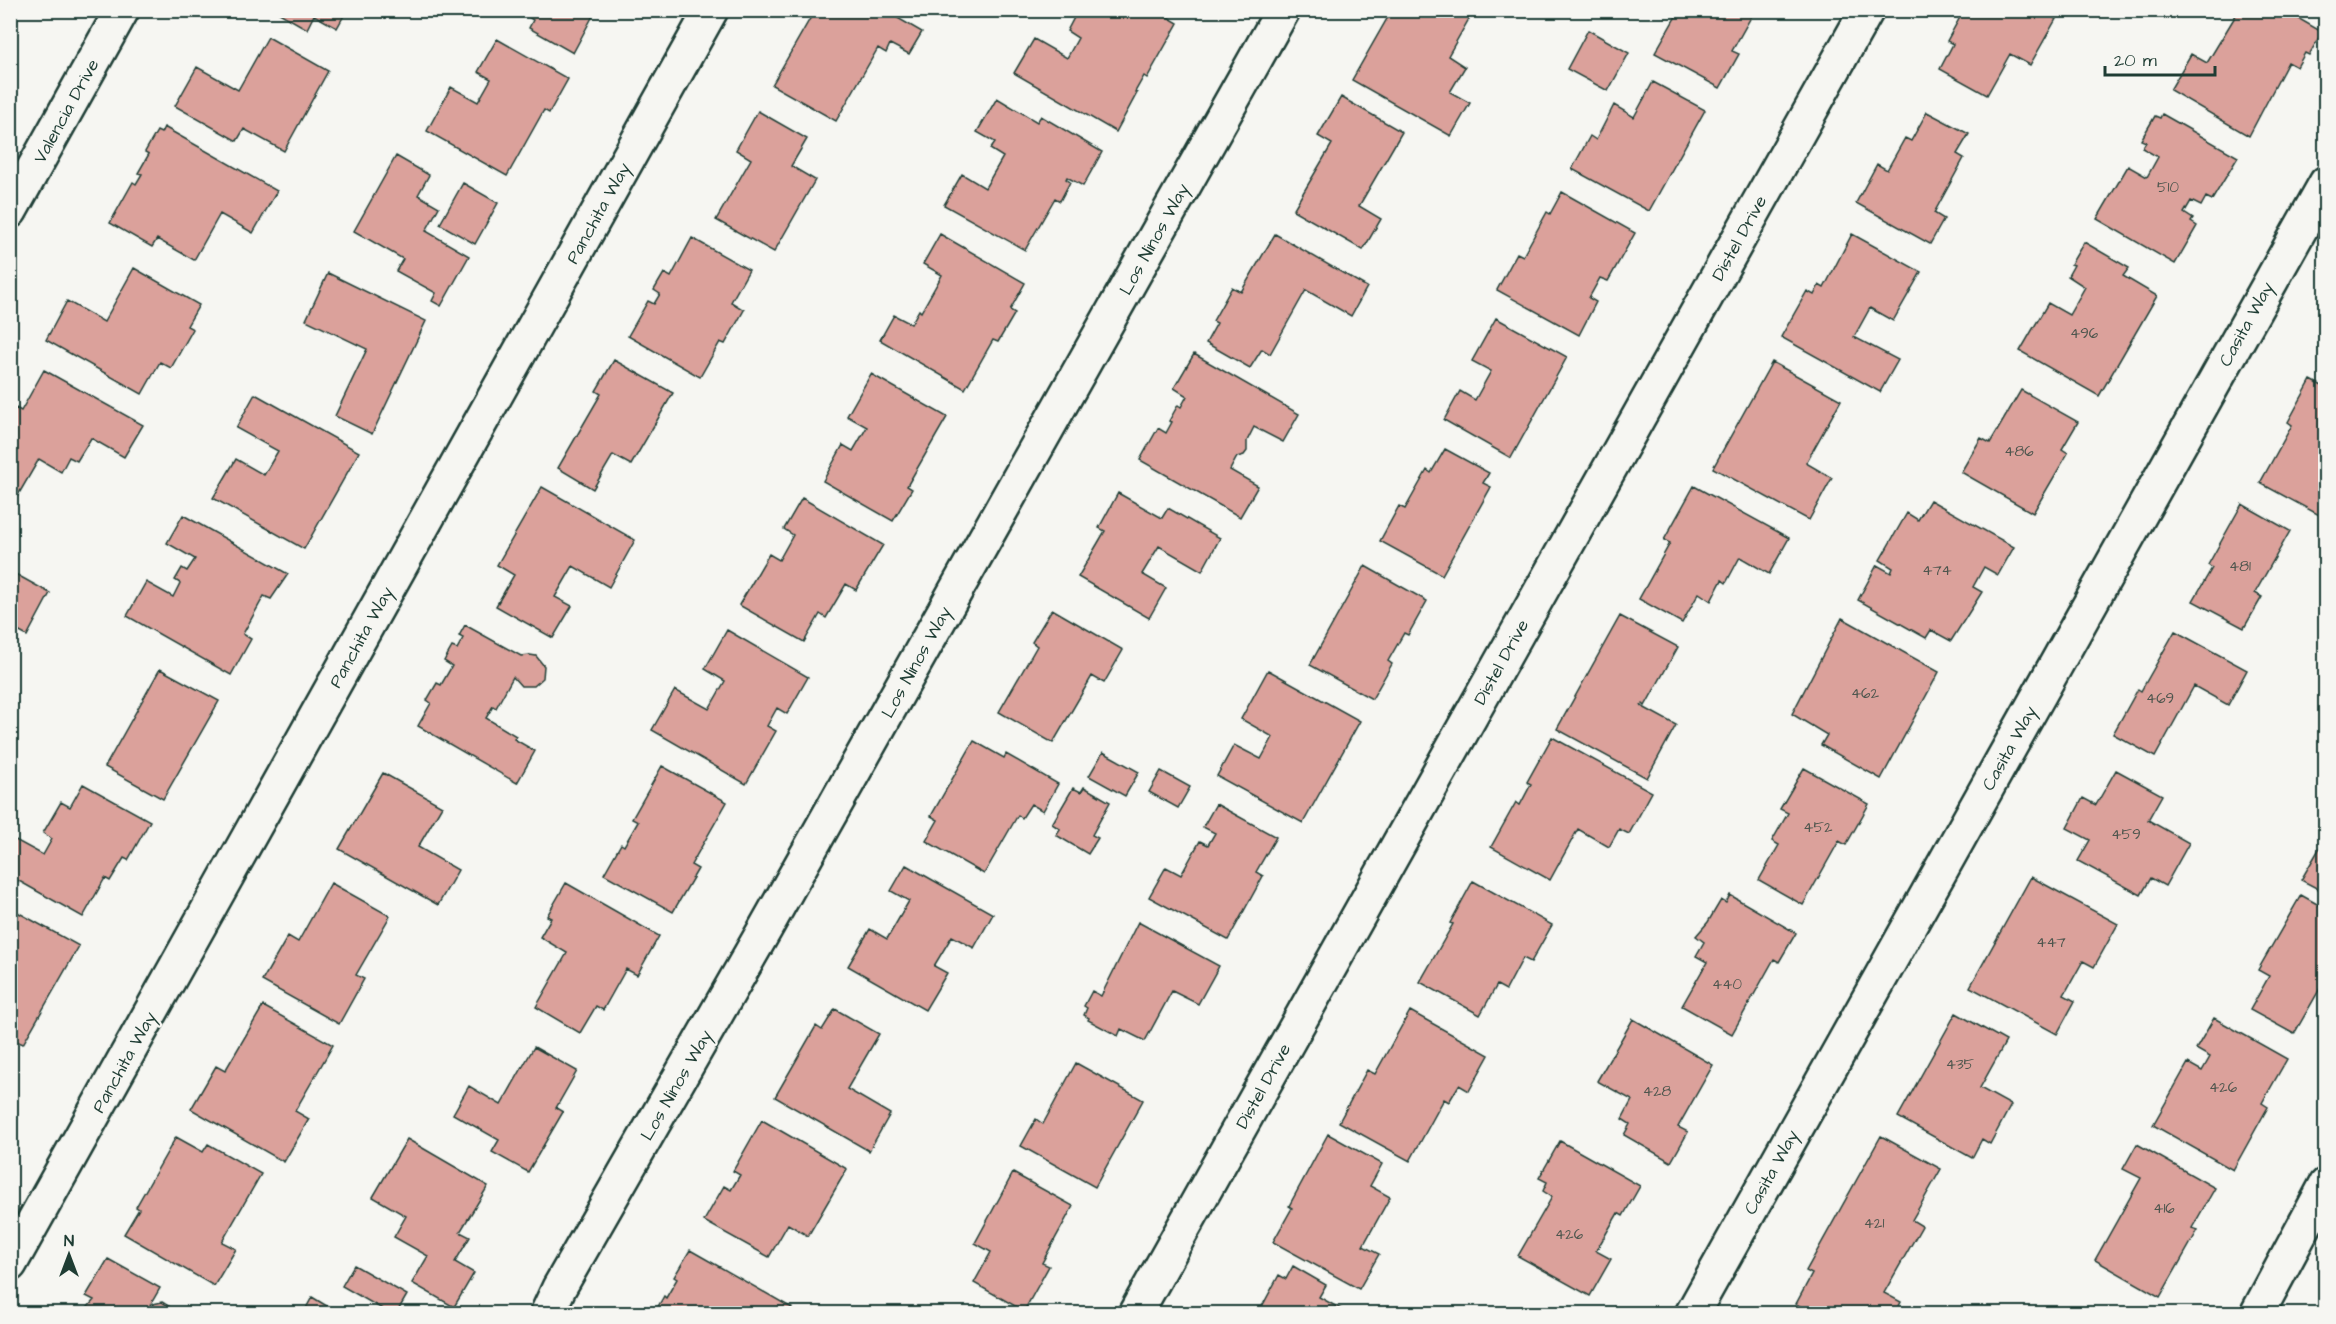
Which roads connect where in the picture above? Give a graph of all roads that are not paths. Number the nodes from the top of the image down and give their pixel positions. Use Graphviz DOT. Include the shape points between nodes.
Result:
graph roads {
  1 [pos="122,10"];
  2 [pos="711,10"];
  3 [pos="1283,10"];
  4 [pos="1867,10"];
  5 [pos="2325,183"];
  6 [pos="10,212"];
  7 [pos="2325,1185"];
  8 [pos="10,1264"];
  9 [pos="548,1314"];
  10 [pos="1135,1314"];
  11 [pos="1692,1314"];
  12 [pos="2257,1314"];
  1 -- 6 [label="street, Valencia Drive"];
  2 -- 8 [label="street, Panchita Way"];
  3 -- 9 [label="street, Los Ninos Way"];
  4 -- 10 [label="street, Distel Drive"];
  5 -- 11 [label="street, Casita Way"];
  7 -- 12 [label="street"];
}
